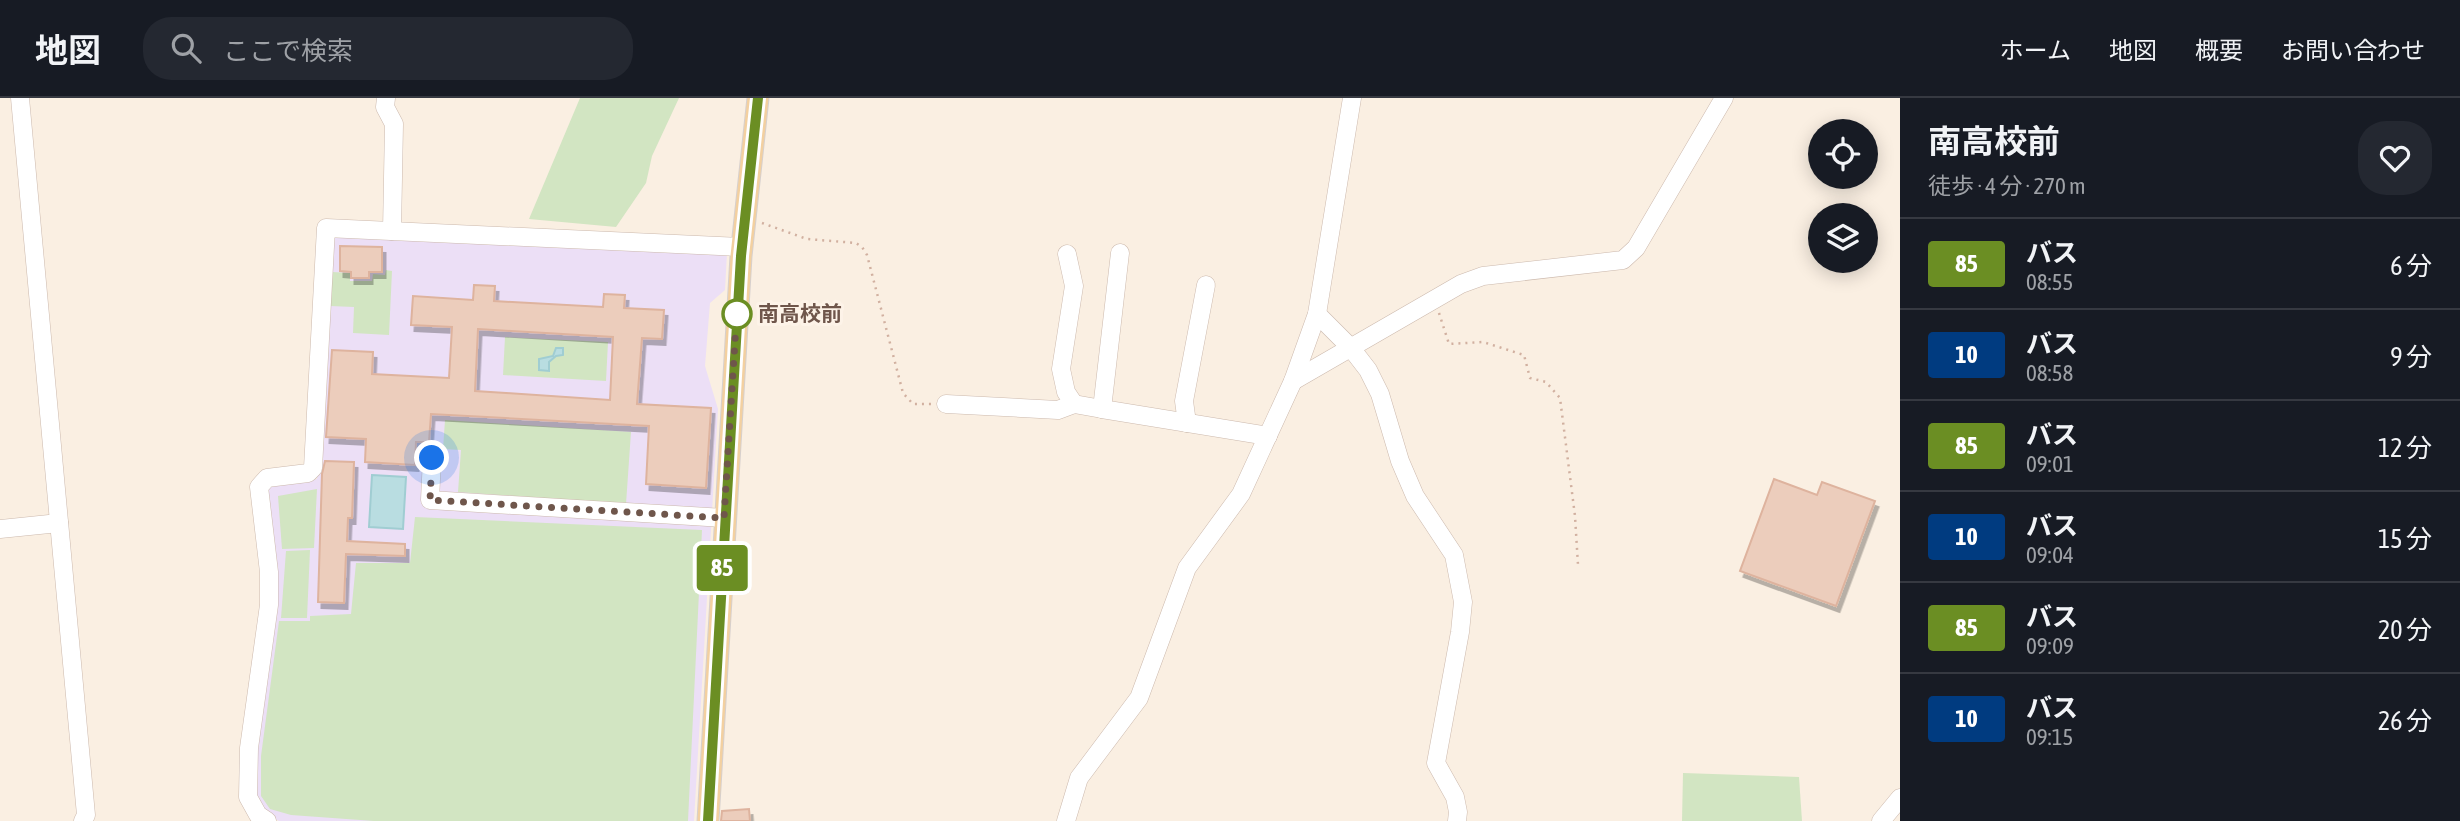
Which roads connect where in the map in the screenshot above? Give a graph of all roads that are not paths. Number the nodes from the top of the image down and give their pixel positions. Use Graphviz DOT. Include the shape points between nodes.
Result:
graph roads {
  1 [pos="20,98"];
  2 [pos="386,98"];
  3 [pos="758,98"];
  4 [pos="1352,98"];
  5 [pos="1724,98"];
  6 [pos="392,231"];
  7 [pos="741,247"];
  8 [pos="1119,253"];
  9 [pos="1067,254"];
  10 [pos="1206,285"];
  11 [pos="1317,314"];
  12 [pos="1352,348"];
  13 [pos="1293,381"];
  14 [pos="946,404"];
  15 [pos="1074,404"];
  16 [pos="1102,409"];
  17 [pos="1187,423"];
  18 [pos="1268,436"];
  19 [pos="432,458"];
  20 [pos="724,518"];
  21 [pos="59,523"];
  22 [pos="0,529"];
  23 [pos="1900,798"];
  24 [pos="83,821"];
  25 [pos="267,821"];
  26 [pos="708,821"];
  27 [pos="1066,821"];
  28 [pos="1457,821"];
  29 [pos="1881,821"];
  1 -- 21 [label="street"];
  2 -- 6 [label="street" via="385,107 394,124"];
  3 -- 7 [label="main road"];
  4 -- 11 [label="street"];
  5 -- 12 [label="street" via="1636,248 1623,260 1483,276 1461,284"];
  6 -- 7 [label="street"];
  6 -- 25 [label="street" via="326,228 313,468 308,473 267,478 259,486 269,605 249,748 248,797"];
  7 -- 20 [label="main road"];
  8 -- 16 [label="street"];
  9 -- 15 [label="street" via="1074,286 1061,369"];
  10 -- 17 [label="street" via="1184,401"];
  11 -- 12 [label="street"];
  11 -- 13 [label="street"];
  12 -- 13 [label="street"];
  12 -- 28 [label="street" via="1380,394 1415,496 1454,555 1463,602 1436,762 1455,797"];
  13 -- 18 [label="street"];
  14 -- 15 [label="street" via="1058,410"];
  15 -- 16 [label="street"];
  16 -- 17 [label="street"];
  17 -- 18 [label="street"];
  18 -- 27 [label="street" via="1241,494 1187,568 1139,698 1079,778"];
  19 -- 20 [label="street" via="430,500"];
  20 -- 26 [label="main road"];
  21 -- 22 [label="street"];
  21 -- 24 [label="street"];
  23 -- 29 [label="street"];
}
